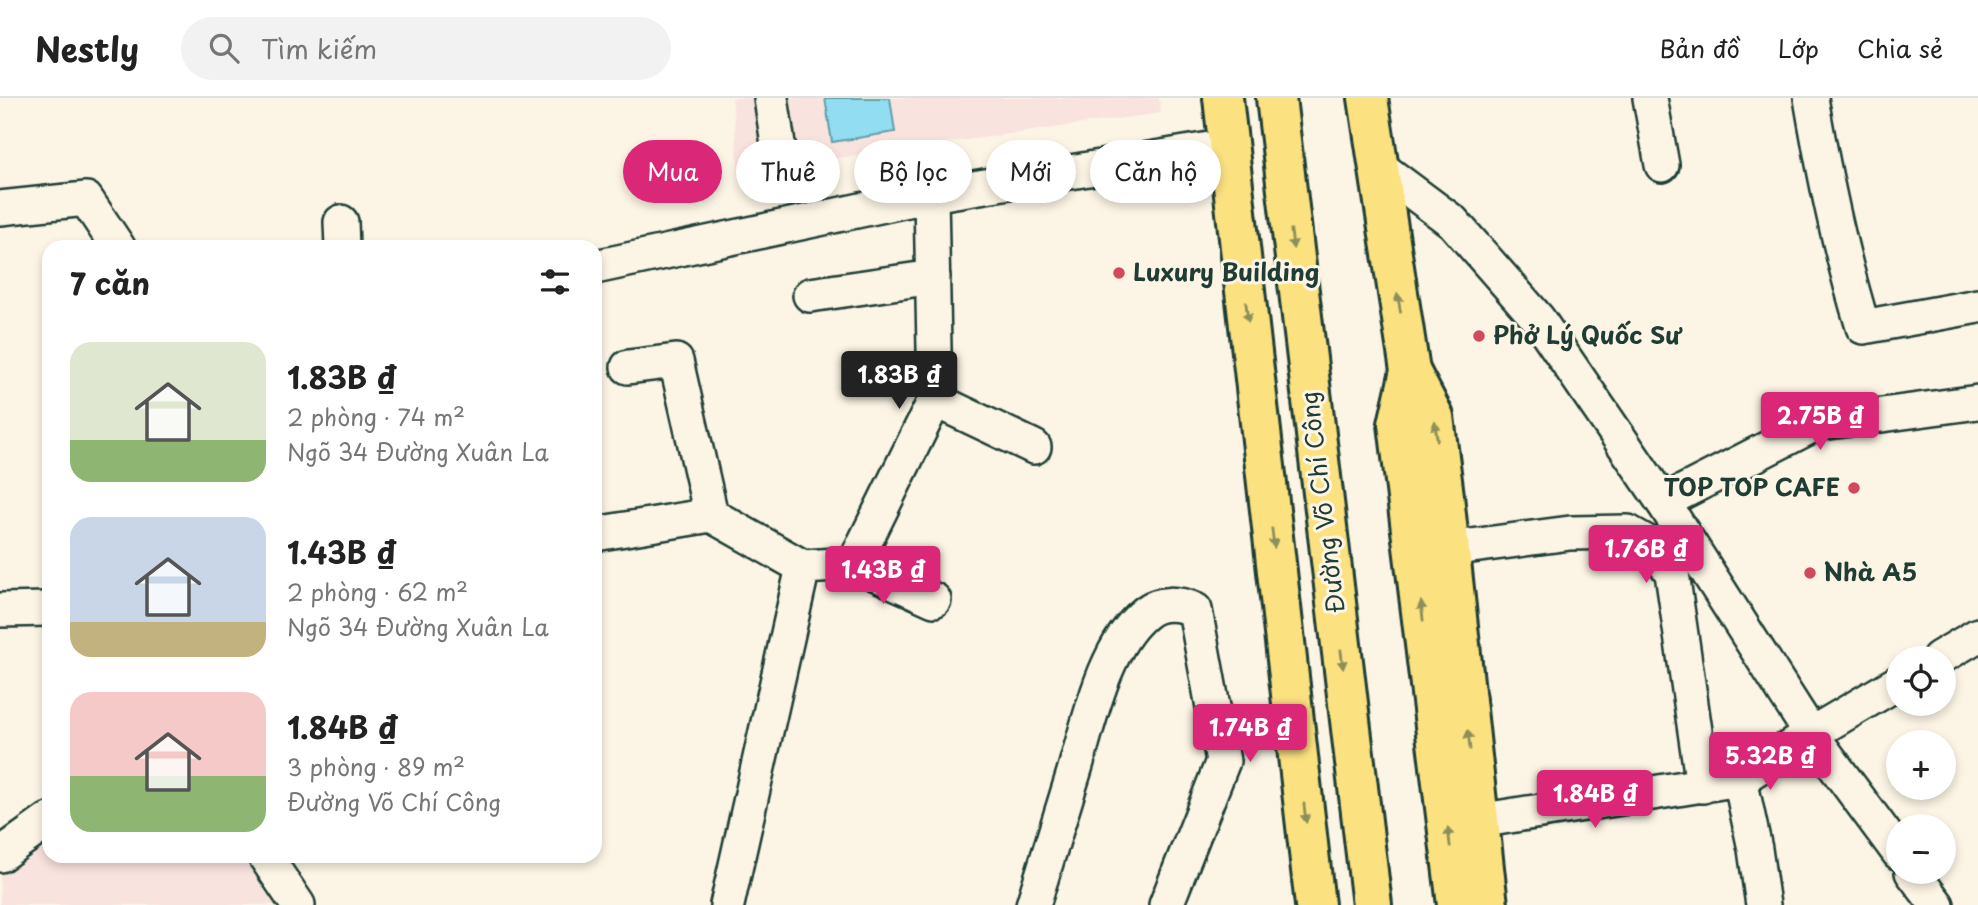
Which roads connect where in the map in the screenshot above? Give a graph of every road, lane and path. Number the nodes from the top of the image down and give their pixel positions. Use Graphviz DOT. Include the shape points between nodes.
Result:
graph roads {
  1 [pos="771,98"];
  2 [pos="1223,98"];
  3 [pos="1276,98"];
  4 [pos="1368,98"];
  5 [pos="1650,98"];
  6 [pos="1811,98"];
  7 [pos="777,140"];
  8 [pos="1228,146"];
  9 [pos="1662,165"];
  10 [pos="1378,166"];
  11 [pos="972,188"];
  12 [pos="894,203"];
  13 [pos="931,203"];
  14 [pos="0,208"];
  15 [pos="113,240"];
  16 [pos="602,266"];
  17 [pos="933,277"];
  18 [pos="810,295"];
  19 [pos="1978,306"];
  20 [pos="628,367"];
  21 [pos="1410,371"];
  22 [pos="935,400"];
  23 [pos="1978,402"];
  24 [pos="1034,447"];
  25 [pos="1663,502"];
  26 [pos="711,515"];
  27 [pos="602,533"];
  28 [pos="1449,549"];
  29 [pos="854,564"];
  30 [pos="803,567"];
  31 [pos="933,600"];
  32 [pos="42,609"];
  33 [pos="0,610"];
  34 [pos="1978,635"];
  35 [pos="1956,648"];
  36 [pos="1886,690"];
  37 [pos="1811,734"];
  38 [pos="1740,779"];
  39 [pos="1703,786"];
  40 [pos="1478,821"];
  41 [pos="42,825"];
  42 [pos="1886,835"];
  43 [pos="0,855"];
  44 [pos="270,863"];
  45 [pos="1921,884"];
  46 [pos="298,905"];
  47 [pos="727,905"];
  48 [pos="1033,905"];
  49 [pos="1166,905"];
  50 [pos="1315,905"];
  51 [pos="1372,905"];
  52 [pos="1457,905"];
  53 [pos="1488,905"];
  54 [pos="1763,905"];
  55 [pos="1937,905"];
  1 -- 7 [label="street"];
  2 -- 8 [label="main road"];
  3 -- 51 [label="main road, Đường Võ Chí Công, one-way"];
  4 -- 10 [label="main road"];
  5 -- 9 [label="street"];
  6 -- 19 [label="street" via="1848,278 1863,327"];
  8 -- 11 [label="street"];
  8 -- 50 [label="main road, one-way"];
  21 -- 10 [label="main road, one-way"];
  10 -- 25 [label="street" via="1453,222 1538,319"];
  12 -- 16 [label="street"];
  13 -- 17 [label="street"];
  14 -- 15 [label="street" via="86,200"];
  17 -- 18 [label="street"];
  17 -- 22 [label="street"];
  20 -- 26 [label="street" via="676,360"];
  28 -- 21 [label="main road, one-way" via="1434,417"];
  52 -- 21 [label="main road, one-way" via="1398,424"];
  22 -- 24 [label="street"];
  22 -- 29 [label="street"];
  23 -- 25 [label="street" via="1815,424"];
  25 -- 37 [label="street"];
  26 -- 27 [label="street"];
  26 -- 30 [label="street"];
  28 -- 39 [label="street" via="1570,533 1628,532 1653,546 1672,573"];
  40 -- 28 [label="main road, one-way"];
  29 -- 30 [label="street"];
  29 -- 31 [label="street"];
  30 -- 47 [label="street"];
  32 -- 33 [label="street"];
  34 -- 35 [label="street"];
  36 -- 37 [label="street"];
  37 -- 38 [label="street"];
  37 -- 42 [label="street"];
  38 -- 39 [label="street"];
  38 -- 54 [label="street"];
  39 -- 40 [label="street"];
  40 -- 53 [label="main road"];
  41 -- 43 [label="street"];
  44 -- 46 [label="street"];
  45 -- 55 [label="street"];
  48 -- 49 [label="street" via="1099,689 1119,645 1148,610 1183,604 1195,610 1223,761"];
}
